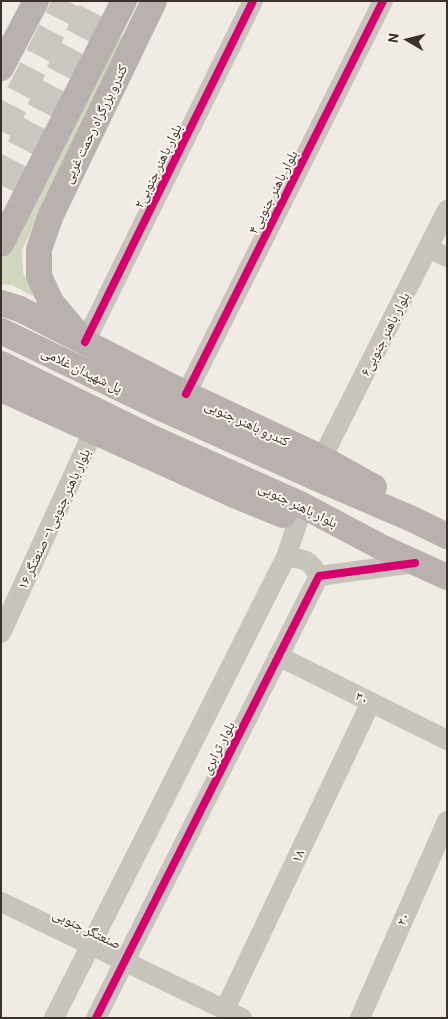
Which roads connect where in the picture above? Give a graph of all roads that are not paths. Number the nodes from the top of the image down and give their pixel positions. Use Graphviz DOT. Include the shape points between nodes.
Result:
graph roads {
  1 [pos="36,1"];
  2 [pos="124,1"];
  3 [pos="153,1"];
  4 [pos="253,1"];
  5 [pos="383,1"];
  6 [pos="100,50"];
  7 [pos="1,68"];
  8 [pos="447,210"];
  9 [pos="1,244"];
  10 [pos="428,248"];
  11 [pos="447,257"];
  12 [pos="7,312"];
  13 [pos="1,331"];
  14 [pos="85,342"];
  15 [pos="1,364"];
  16 [pos="186,394"];
  17 [pos="8,395"];
  18 [pos="93,432"];
  19 [pos="322,458"];
  20 [pos="412,519"];
  21 [pos="298,521"];
  22 [pos="447,536"];
  23 [pos="379,546"];
  24 [pos="286,557"];
  25 [pos="415,563"];
  26 [pos="319,576"];
  27 [pos="447,577"];
  28 [pos="1,633"];
  29 [pos="278,656"];
  30 [pos="371,702"];
  31 [pos="447,740"];
  32 [pos="447,821"];
  33 [pos="1,902"];
  34 [pos="91,945"];
  35 [pos="125,961"];
  36 [pos="234,1014"];
  37 [pos="54,1018"];
  38 [pos="96,1018"];
  39 [pos="360,1018"];
  1 -- 7 [label="main road"];
  2 -- 6 [label="main road"];
  3 -- 6 [label="main road"];
  3 -- 14 [label="main road, کندرو بزرگراه رحمت غربی" via="51,215 39,249 39,276 51,302"];
  4 -- 14 [label="street, بلوار باهنر جنوبی۲"];
  5 -- 16 [label="street, بلوار باهنر جنوبی۴"];
  6 -- 9 [label="main road"];
  8 -- 10 [label="street, بلوار باهنر جنوبی۶"];
  10 -- 11 [label="street"];
  10 -- 19 [label="street, بلوار باهنر جنوبی۶"];
  12 -- 14 [label="main road, کندرو باهنر جنوبی"];
  13 -- 20 [label="main road, پل شهیدان غلامی" via="163,409"];
  14 -- 16 [label="main road, کندرو باهنر جنوبی"];
  15 -- 23 [label="main road, بلوار باهنر جنوبی" via="148,436 298,503"];
  16 -- 19 [label="main road, کندرو باهنر جنوبی"];
  17 -- 18 [label="main road"];
  18 -- 21 [label="main road"];
  18 -- 28 [label="street, بلوار باهنر جنوبی۱- صنعتگر ۱۶"];
  19 -- 20 [label="main road, کندرو باهنر جنوبی" via="393,498"];
  20 -- 22 [label="main road"];
  21 -- 23 [label="main road"];
  21 -- 24 [label="street, بلوار ترابری"];
  23 -- 25 [label="main road, بلوار باهنر جنوبی"];
  24 -- 26 [label="street" via="301,558 313,564"];
  24 -- 34 [label="street, بلوار ترابری"];
  25 -- 26 [label="street"];
  25 -- 27 [label="main road, بلوار باهنر جنوبی"];
  26 -- 29 [label="street, بلوار ترابری"];
  29 -- 30 [label="street, ۳۰"];
  29 -- 35 [label="street, بلوار ترابری"];
  30 -- 31 [label="street, ۳۰"];
  30 -- 36 [label="street, ۱۸"];
  32 -- 39 [label="street, ۲۰"];
  33 -- 34 [label="street, صنعتگر جنوبی"];
  34 -- 35 [label="street, صنعتگر جنوبی"];
  34 -- 37 [label="street, بلوار ترابری"];
  35 -- 36 [label="street, صنعتگر جنوبی"];
  35 -- 38 [label="street, بلوار ترابری"];
}
